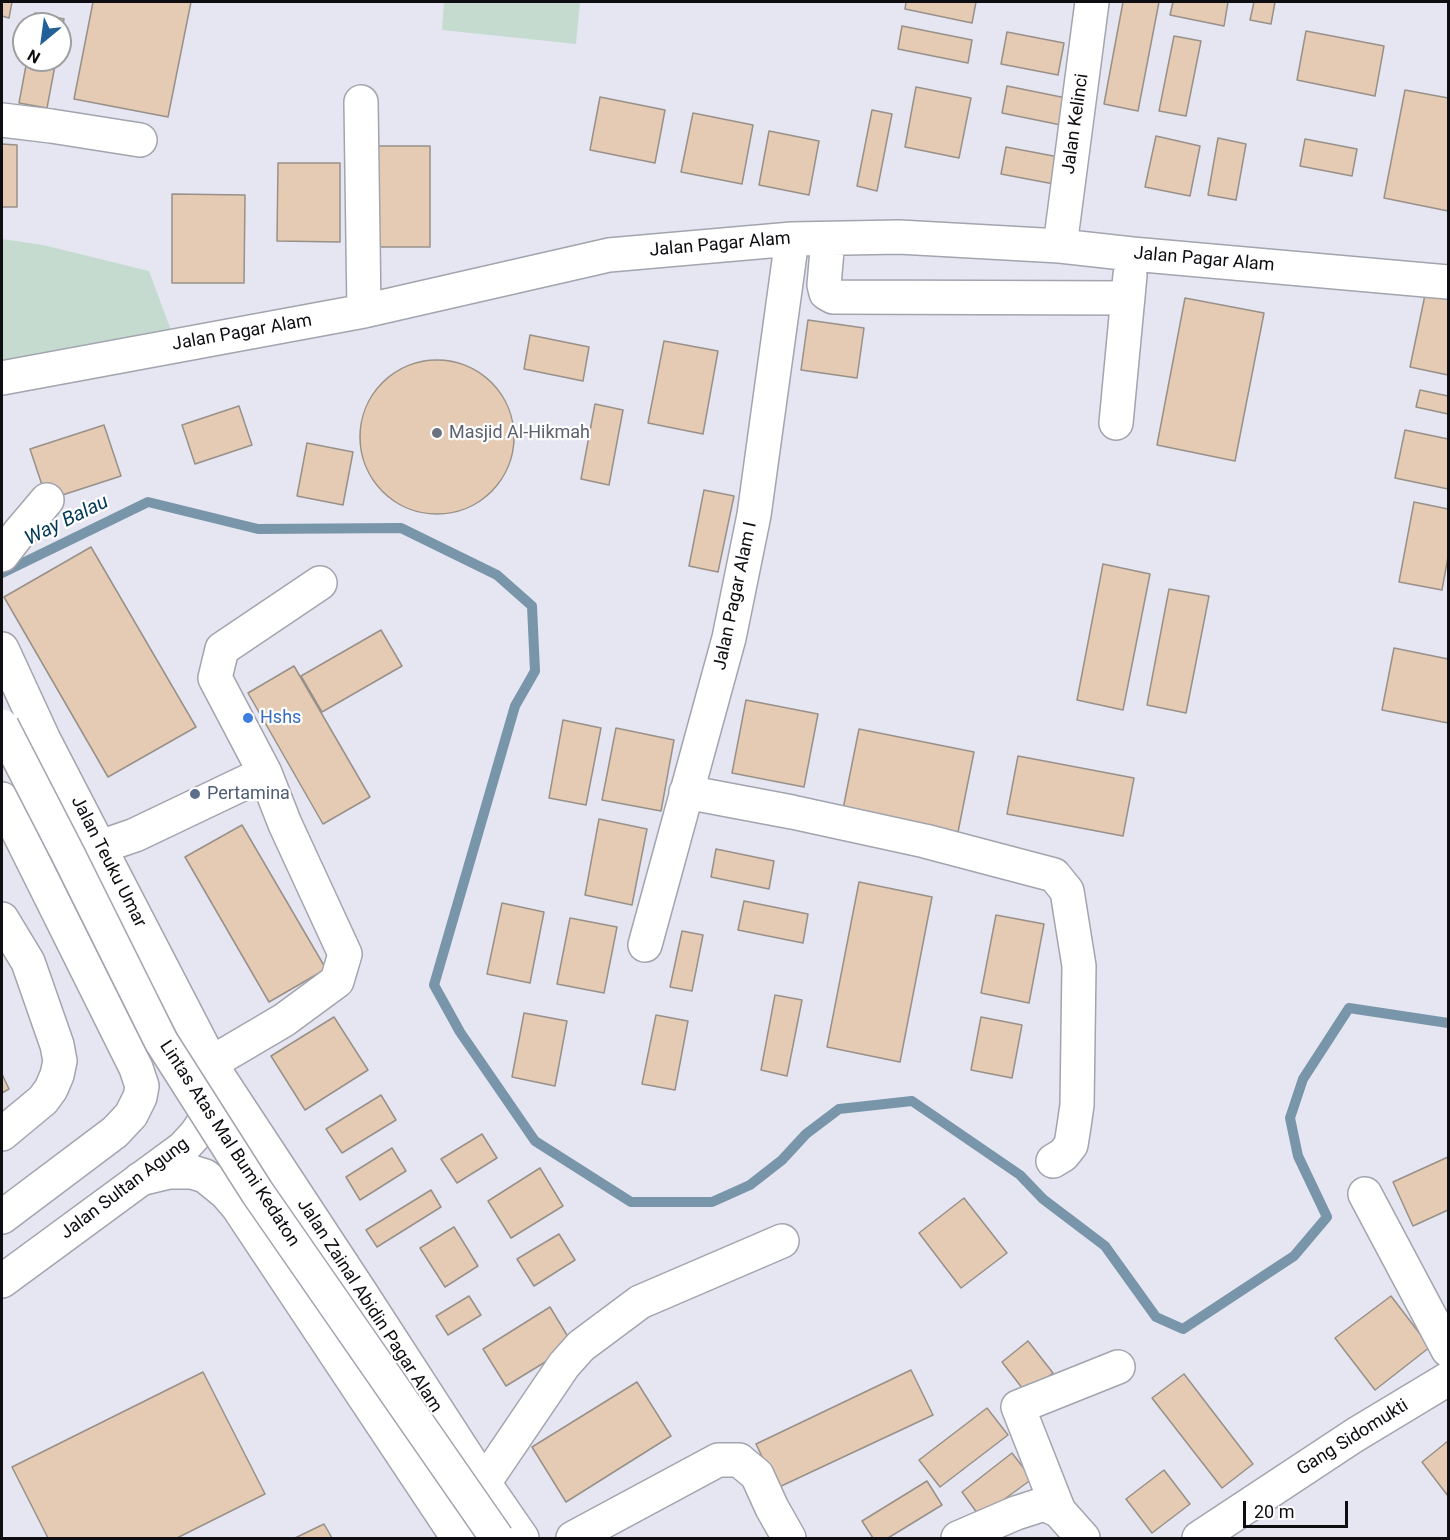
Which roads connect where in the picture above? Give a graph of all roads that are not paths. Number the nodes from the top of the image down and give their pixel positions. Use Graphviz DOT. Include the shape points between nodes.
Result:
graph roads {
  1 [pos="1092,2"];
  2 [pos="361,102"];
  3 [pos="2,120"];
  4 [pos="140,140"];
  5 [pos="792,239"];
  6 [pos="828,239"];
  7 [pos="1060,246"];
  8 [pos="1132,254"];
  9 [pos="1449,282"];
  10 [pos="1128,298"];
  11 [pos="364,311"];
  12 [pos="2,378"];
  13 [pos="1116,423"];
  14 [pos="47,500"];
  15 [pos="5,551"];
  16 [pos="320,584"];
  17 [pos="2,649"];
  18 [pos="2,726"];
  19 [pos="265,773"];
  20 [pos="686,792"];
  21 [pos="2,799"];
  22 [pos="99,845"];
  23 [pos="34,863"];
  24 [pos="2,920"];
  25 [pos="645,945"];
  26 [pos="214,1069"];
  27 [pos="2,1134"];
  28 [pos="1053,1161"];
  29 [pos="140,1179"];
  30 [pos="1365,1194"];
  31 [pos="2,1217"];
  32 [pos="782,1240"];
  33 [pos="2,1281"];
  34 [pos="362,1293"];
  35 [pos="317,1326"];
  36 [pos="1449,1350"];
  37 [pos="1118,1367"];
  38 [pos="1449,1379"];
  39 [pos="484,1483"];
  40 [pos="1059,1510"];
  41 [pos="458,1539"];
  42 [pos="497,1539"];
  43 [pos="522,1539"];
  44 [pos="573,1539"];
  45 [pos="789,1539"];
  46 [pos="958,1539"];
  47 [pos="1083,1539"];
  48 [pos="1199,1539"];
  1 -- 7 [label="main road, Jalan Kelinci"];
  2 -- 11 [label="main road"];
  3 -- 4 [label="main road"];
  5 -- 6 [label="main road, Jalan Pagar Alam"];
  5 -- 11 [label="main road, Jalan Pagar Alam" via="609,255"];
  5 -- 20 [label="main road, Jalan Pagar Alam I" via="754,515 729,638"];
  6 -- 7 [label="main road, Jalan Pagar Alam" via="899,237"];
  6 -- 10 [label="main road" via="824,285 826,293 833,297"];
  7 -- 8 [label="main road, Jalan Pagar Alam"];
  8 -- 9 [label="main road, Jalan Pagar Alam"];
  8 -- 10 [label="main road"];
  10 -- 13 [label="main road"];
  11 -- 12 [label="main road, Jalan Pagar Alam"];
  14 -- 15 [label="main road"];
  16 -- 19 [label="main road" via="222,649 215,678"];
  17 -- 22 [label="main road, Jalan Teuku Umar"];
  18 -- 42 [label="main road, Lintas Atas Mal Bumi Kedaton, bridge" via="161,1041 257,1192"];
  19 -- 22 [label="main road" via="135,835"];
  19 -- 26 [label="main road" via="345,954 337,981"];
  20 -- 25 [label="main road, Jalan Pagar Alam I"];
  20 -- 28 [label="main road" via="913,839 1054,875 1067,891 1079,966 1077,1105 1071,1145"];
  21 -- 23 [label="main road"];
  22 -- 23 [label="main road" via="77,818 61,809 50,810 36,823"];
  22 -- 26 [label="main road, Jalan Teuku Umar"];
  23 -- 31 [label="main road" via="136,1068 141,1092 115,1132"];
  24 -- 27 [label="main road" via="28,962 60,1061 43,1100"];
  26 -- 29 [label="main road, Jalan Sultan Agung" via="212,1104 196,1134"];
  26 -- 34 [label="main road, Jalan Zainal Abidin Pagar Alam"];
  29 -- 33 [label="main road, Jalan Sultan Agung"];
  29 -- 35 [label="main road" via="184,1171 205,1176 218,1186 238,1207"];
  30 -- 36 [label="main road"];
  32 -- 39 [label="main road" via="640,1302 580,1346"];
  34 -- 35 [label="main road" via="345,1287 328,1290 315,1309"];
  34 -- 39 [label="main road, Jalan Zainal Abidin Pagar Alam"];
  35 -- 41 [label="main road"];
  37 -- 40 [label="main road" via="1018,1407"];
  38 -- 48 [label="main road, Gang Sidomukti" via="1355,1435"];
  39 -- 43 [label="main road, Jalan Zainal Abidin Pagar Alam"];
  40 -- 46 [label="main road" via="1044,1504"];
  40 -- 47 [label="main road"];
  44 -- 45 [label="main road" via="718,1460 739,1460 756,1475"];
}
